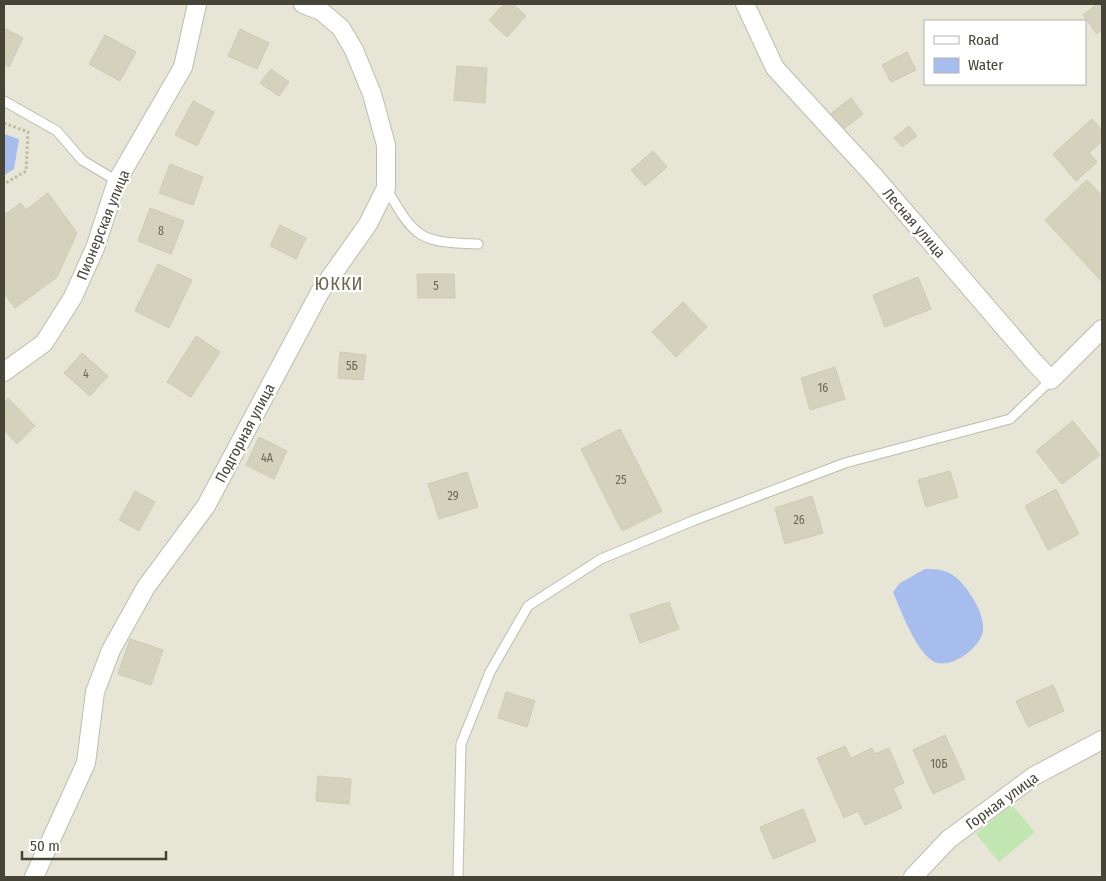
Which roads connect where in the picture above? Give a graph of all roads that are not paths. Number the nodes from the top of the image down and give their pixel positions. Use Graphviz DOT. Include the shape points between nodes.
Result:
graph roads {
  1 [pos="197,4"];
  2 [pos="303,4"];
  3 [pos="745,4"];
  4 [pos="4,101"];
  5 [pos="117,181"];
  6 [pos="386,188"];
  7 [pos="478,244"];
  8 [pos="1102,330"];
  9 [pos="4,372"];
  10 [pos="1051,380"];
  11 [pos="1102,740"];
  12 [pos="34,877"];
  13 [pos="458,877"];
  14 [pos="913,877"];
  1 -- 5 [label="street, Пионерская улица" via="183,67"];
  2 -- 6 [label="street, Подгорная улица" via="320,11 341,28 354,50 372,94 386,145"];
  3 -- 10 [label="street, Лесная улица" via="775,68 874,176"];
  4 -- 5 [label="lane" via="57,131 82,160"];
  5 -- 9 [label="street, Пионерская улица" via="95,248 73,297 44,343"];
  6 -- 7 [label="lane" via="407,224 420,235 439,243"];
  6 -- 12 [label="street, Подгорная улица" via="368,224 320,292 206,506 146,588 111,650 94,692 86,763"];
  8 -- 10 [label="street"];
  10 -- 13 [label="lane" via="1010,419 845,463 695,520 601,559 528,606 490,672 461,744"];
  11 -- 14 [label="street, Горная улица" via="1034,776 949,839"];
}
